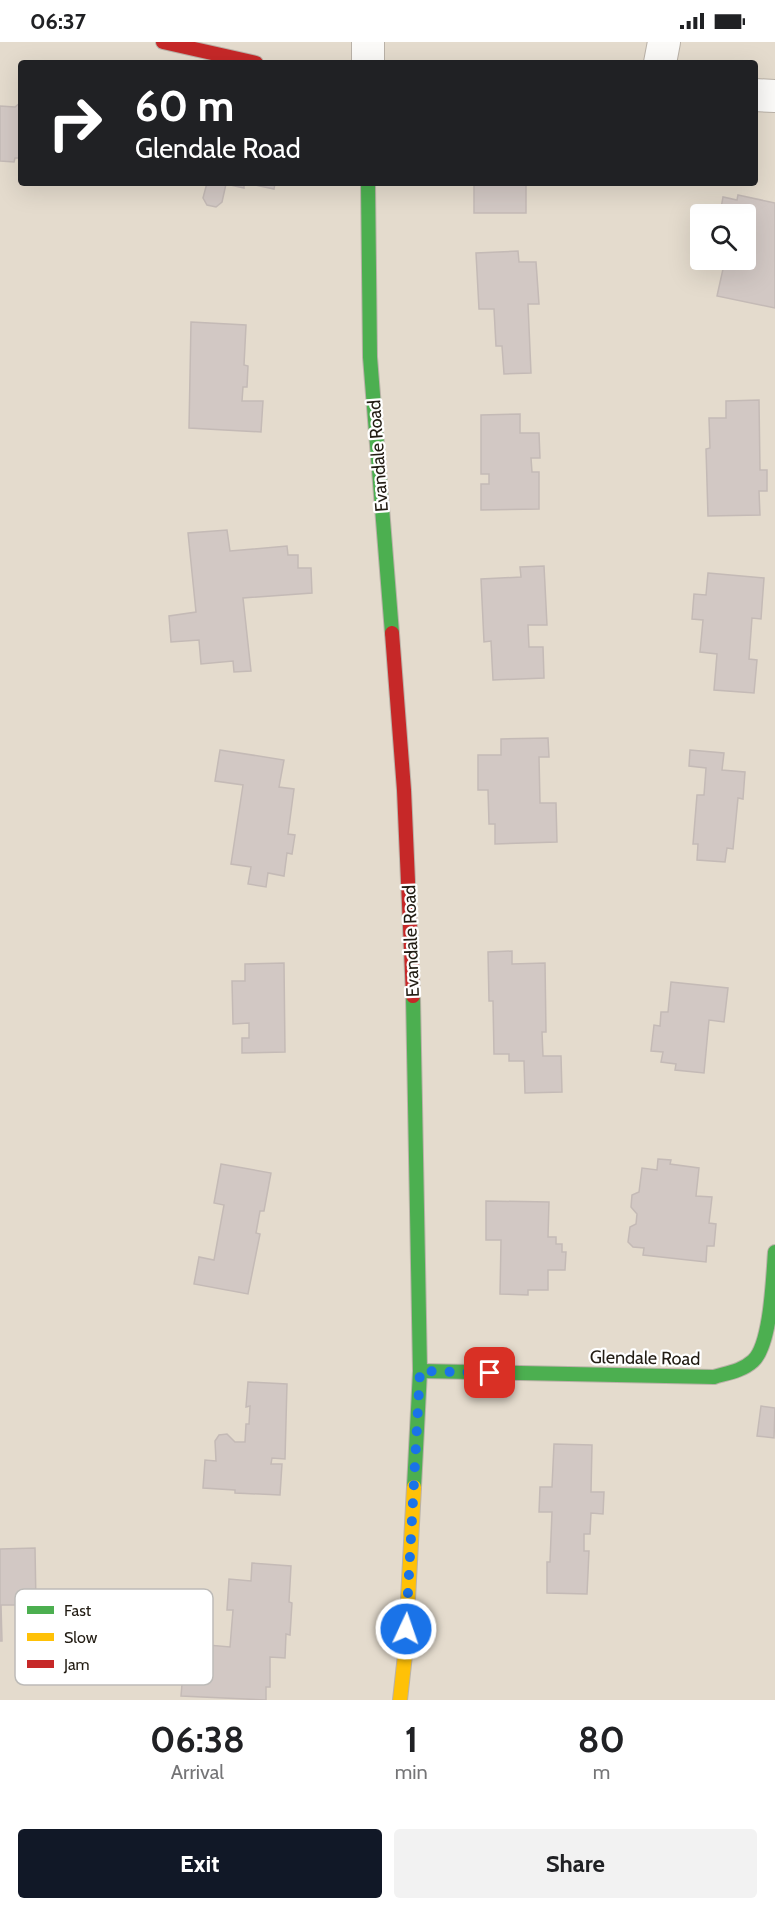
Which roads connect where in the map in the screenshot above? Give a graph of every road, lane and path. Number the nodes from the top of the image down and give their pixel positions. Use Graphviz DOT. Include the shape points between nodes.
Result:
graph roads {
  1 [pos="163,42"];
  2 [pos="368,42"];
  3 [pos="664,42"];
  4 [pos="243,60"];
  5 [pos="368,60"];
  6 [pos="661,60"];
  7 [pos="758,95"];
  8 [pos="775,96"];
  9 [pos="368,186"];
  10 [pos="775,1252"];
  11 [pos="420,1371"];
  12 [pos="400,1700"];
  1 -- 4 [label="street"];
  2 -- 5 [label="street"];
  3 -- 6 [label="street"];
  7 -- 8 [label="street"];
  9 -- 11 [label="street, Evandale Road" via="370,357 404,790 413,977"];
  10 -- 11 [label="street, Glendale Road" via="764,1341 756,1359 739,1371 714,1377"];
  11 -- 12 [label="street, Evandale Road"];
}
